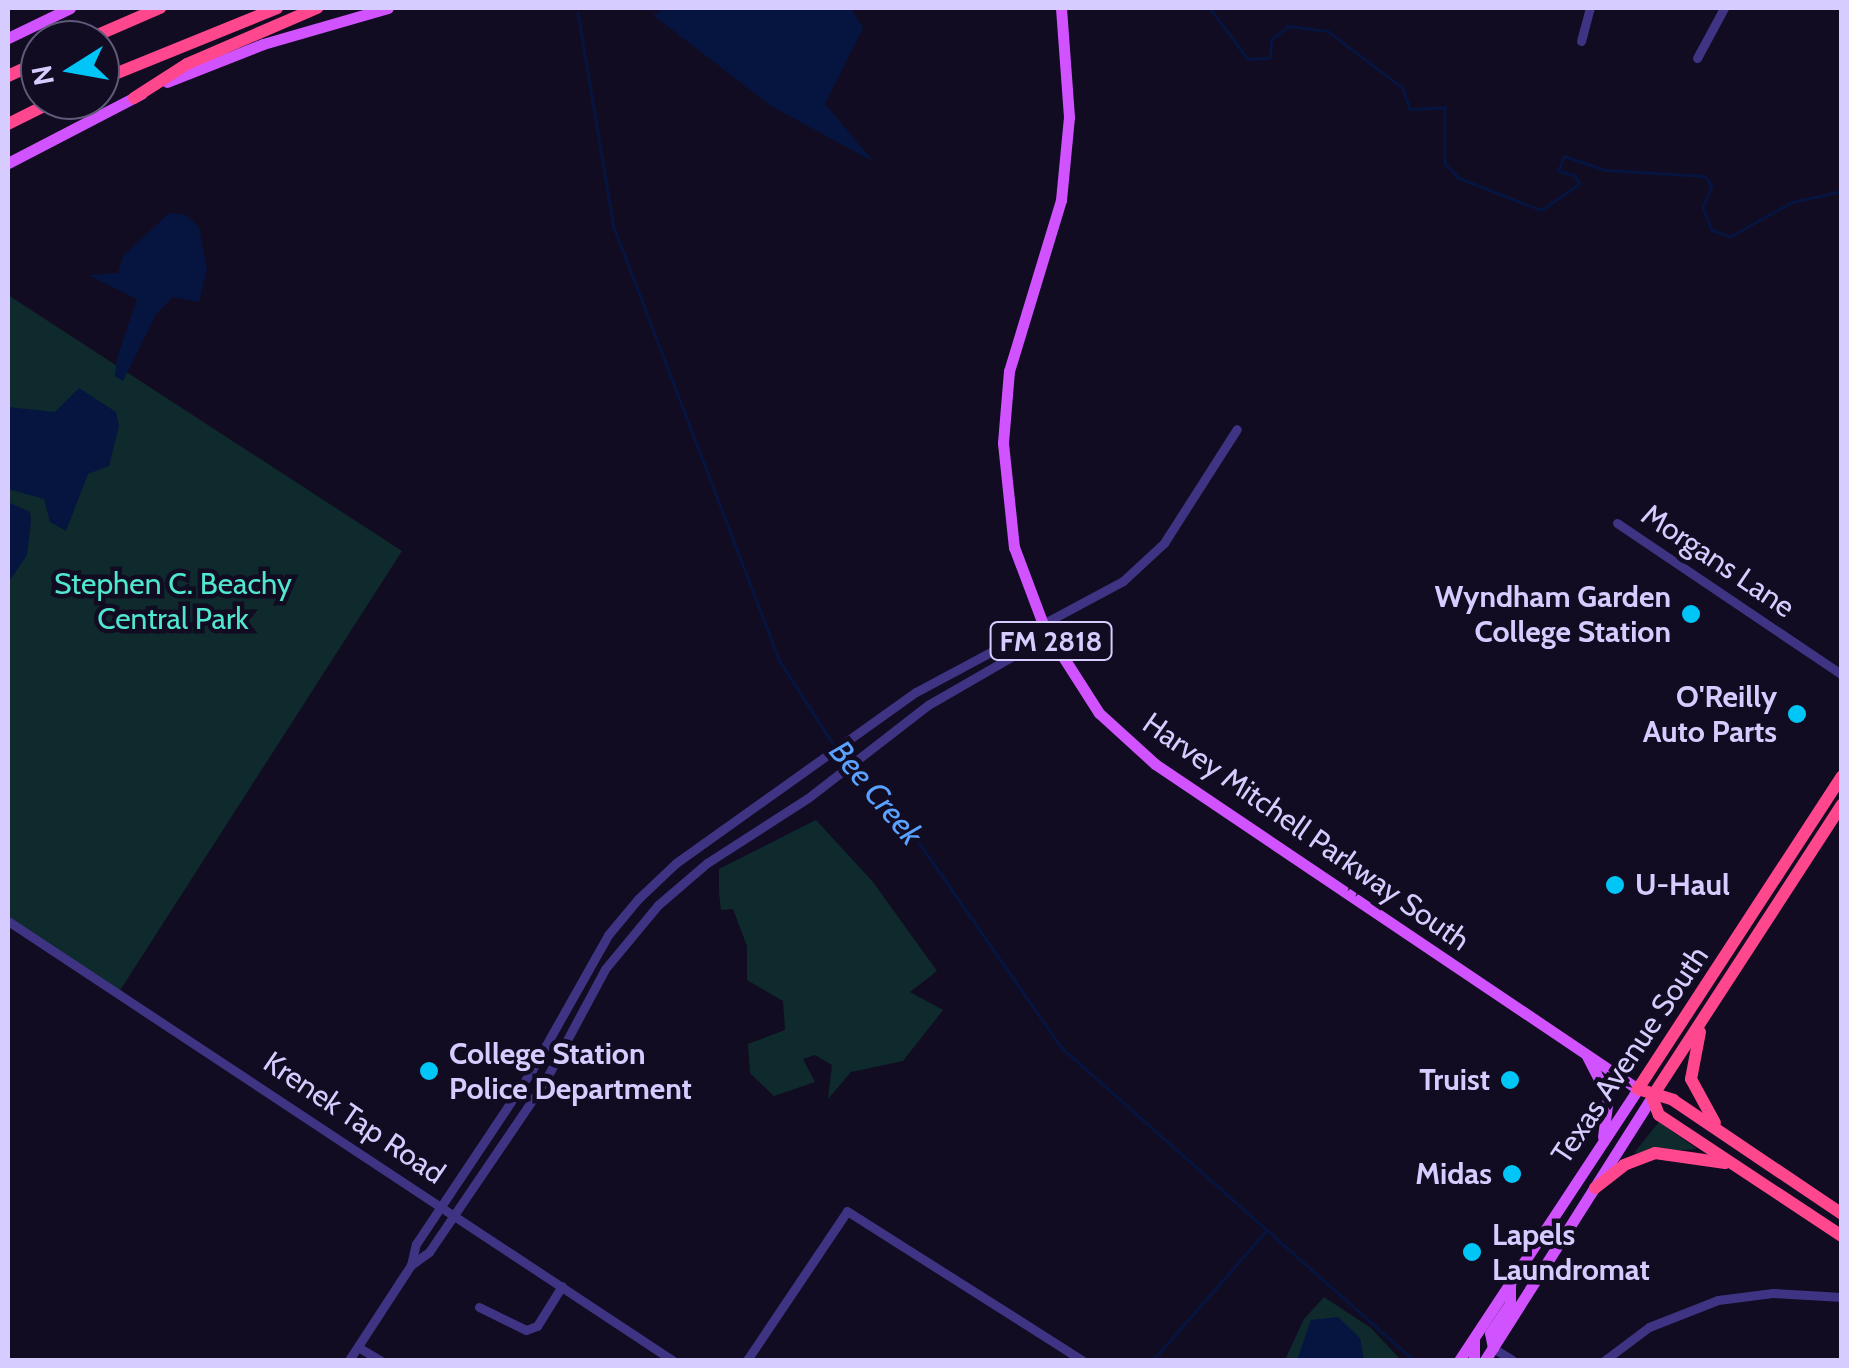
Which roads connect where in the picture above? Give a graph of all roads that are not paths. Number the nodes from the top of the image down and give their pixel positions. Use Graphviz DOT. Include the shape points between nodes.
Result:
graph roads {
  1 [pos="70,8"];
  2 [pos="160,8"];
  3 [pos="277,8"];
  4 [pos="317,8"];
  5 [pos="388,8"];
  6 [pos="1062,8"];
  7 [pos="1590,8"];
  8 [pos="1724,8"];
  9 [pos="120,25"];
  10 [pos="8,38"];
  11 [pos="1581,41"];
  12 [pos="1696,58"];
  13 [pos="120,72"];
  14 [pos="134,98"];
  15 [pos="8,164"];
  16 [pos="1237,430"];
  17 [pos="1616,523"];
  18 [pos="1044,628"];
  19 [pos="1842,675"];
  20 [pos="1842,776"];
  21 [pos="1842,804"];
  22 [pos="8,920"];
  23 [pos="1704,1016"];
  24 [pos="1585,1052"];
  25 [pos="1638,1088"];
  26 [pos="1652,1098"];
  27 [pos="1727,1136"];
  28 [pos="1602,1144"];
  29 [pos="1734,1165"];
  30 [pos="1595,1188"];
  31 [pos="441,1206"];
  32 [pos="1842,1214"];
  33 [pos="454,1215"];
  34 [pos="1842,1236"];
  35 [pos="411,1265"];
  36 [pos="1510,1282"];
  37 [pos="562,1286"];
  38 [pos="1842,1297"];
  39 [pos="479,1307"];
  40 [pos="1474,1338"];
  41 [pos="358,1347"];
  42 [pos="1493,1348"];
  43 [pos="349,1360"];
  44 [pos="380,1360"];
  45 [pos="672,1360"];
  46 [pos="747,1360"];
  47 [pos="1082,1360"];
  48 [pos="1459,1360"];
  49 [pos="1474,1360"];
  50 [pos="1485,1360"];
  51 [pos="1512,1360"];
  52 [pos="1605,1360"];
  1 -- 10 [label="main road"];
  2 -- 9 [label="highway"];
  3 -- 13 [label="highway"];
  4 -- 14 [label="highway" via="187,64"];
  5 -- 14 [label="main road" via="263,44"];
  6 -- 18 [label="main road, Harvey Mitchell Parkway South / FM 2818" via="1070,117 1061,200 1009,371 1002,443 1014,547"];
  7 -- 11 [label="street"];
  8 -- 12 [label="street"];
  14 -- 15 [label="main road"];
  16 -- 18 [label="street" via="1156,553 1104,594"];
  17 -- 19 [label="street, Morgans Lane"];
  18 -- 24 [label="main road, Harvey Mitchell Parkway South / FM 2818" via="1099,712 1155,764"];
  18 -- 31 [label="street" via="1024,630 946,673 676,863 612,929 532,1070"];
  18 -- 33 [label="street" via="1032,645 952,688 808,798 707,862 620,947 544,1081"];
  20 -- 25 [label="highway, Texas Avenue South"];
  21 -- 23 [label="highway, Texas Avenue South"];
  22 -- 31 [label="street, Krenek Tap Road"];
  23 -- 26 [label="highway, Texas Avenue South"];
  23 -- 27 [label="highway" via="1691,1079 1702,1108"];
  24 -- 25 [label="main road, Harvey Mitchell Parkway South / FM 2818"];
  24 -- 28 [label="main road" via="1608,1098"];
  25 -- 26 [label="highway, Harvey Mitchell Parkway South / FM 2818"];
  25 -- 28 [label="main road, Texas Avenue South"];
  26 -- 27 [label="highway, Harvey Mitchell Parkway South / FM 2818" via="1670,1098"];
  26 -- 29 [label="highway, Harvey Mitchell Parkway South / FM 2818" via="1659,1115"];
  26 -- 30 [label="main road, Texas Avenue South"];
  27 -- 32 [label="highway, Harvey Mitchell Parkway South / FM 2818"];
  28 -- 36 [label="main road, Texas Avenue South"];
  29 -- 30 [label="highway" via="1683,1152 1655,1153 1624,1165"];
  29 -- 34 [label="highway, Harvey Mitchell Parkway South / FM 2818"];
  30 -- 42 [label="main road, Texas Avenue South"];
  31 -- 33 [label="street, Krenek Tap Road"];
  31 -- 35 [label="street"];
  33 -- 35 [label="street" via="429,1252"];
  33 -- 37 [label="street, Krenek Tap Road"];
  35 -- 41 [label="street"];
  36 -- 40 [label="main road, Texas Avenue South"];
  36 -- 42 [label="main road" via="1510,1303 1490,1332"];
  37 -- 39 [label="street" via="537,1326 526,1330"];
  37 -- 45 [label="street, Krenek Tap Road"];
  38 -- 52 [label="street" via="1773,1293 1718,1300 1649,1327"];
  40 -- 48 [label="main road, Texas Avenue South"];
  40 -- 49 [label="main road"];
  41 -- 43 [label="street"];
  41 -- 44 [label="street"];
  42 -- 50 [label="main road, Texas Avenue South"];
  42 -- 51 [label="street"];
  46 -- 47 [label="street" via="847,1211"];
}
